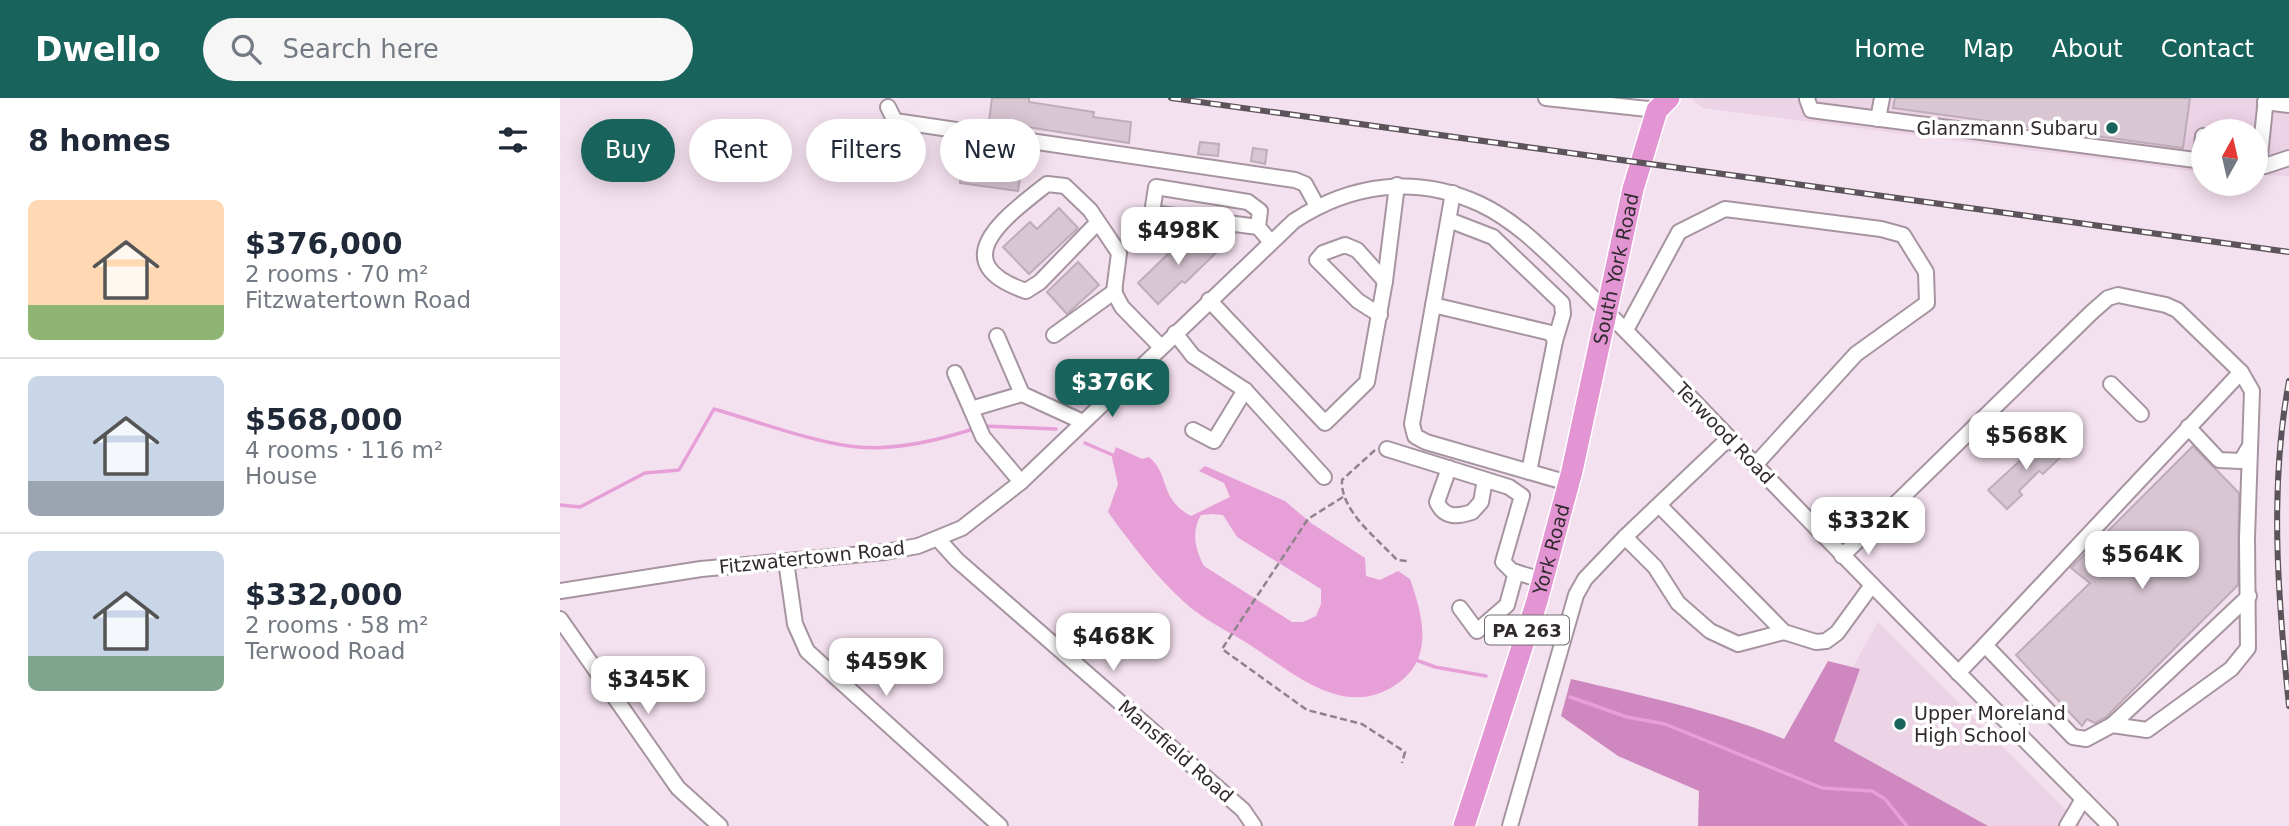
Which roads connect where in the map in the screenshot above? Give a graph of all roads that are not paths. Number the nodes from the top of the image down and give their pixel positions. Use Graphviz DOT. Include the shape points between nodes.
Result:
graph roads {
  1 [pos="1546,98"];
  2 [pos="1882,98"];
  3 [pos="1807,99"];
  4 [pos="2265,100"];
  5 [pos="1599,101"];
  6 [pos="1660,102"];
  7 [pos="2289,105"];
  8 [pos="888,107"];
  9 [pos="1878,119"];
  10 [pos="2262,119"];
  11 [pos="2289,158"];
  12 [pos="2191,159"];
  13 [pos="2268,163"];
  14 [pos="1397,185"];
  15 [pos="1453,194"];
  16 [pos="1317,206"];
  17 [pos="1449,220"];
  18 [pos="1098,222"];
  19 [pos="1258,227"];
  20 [pos="1270,241"];
  21 [pos="1385,281"];
  22 [pos="1115,290"];
  23 [pos="1209,300"];
  24 [pos="1433,305"];
  25 [pos="1606,310"];
  26 [pos="1380,315"];
  27 [pos="1626,330"];
  28 [pos="1175,333"];
  29 [pos="1054,335"];
  30 [pos="998,336"];
  31 [pos="1555,341"];
  32 [pos="1161,347"];
  33 [pos="2241,372"];
  34 [pos="956,373"];
  35 [pos="2111,384"];
  36 [pos="1245,390"];
  37 [pos="1022,394"];
  38 [pos="972,412"];
  39 [pos="2141,414"];
  40 [pos="1083,422"];
  41 [pos="2188,427"];
  42 [pos="1193,430"];
  43 [pos="1580,431"];
  44 [pos="1729,438"];
  45 [pos="2250,445"];
  46 [pos="1387,449"];
  47 [pos="1755,465"];
  48 [pos="1449,468"];
  49 [pos="1529,472"];
  50 [pos="1324,477"];
  51 [pos="1485,480"];
  52 [pos="1021,482"];
  53 [pos="1568,484"];
  54 [pos="1660,506"];
  55 [pos="1625,537"];
  56 [pos="938,539"];
  57 [pos="1842,556"];
  58 [pos="786,561"];
  59 [pos="1516,572"];
  60 [pos="1542,580"];
  61 [pos="1872,585"];
  62 [pos="560,591"];
  63 [pos="2249,596"];
  64 [pos="1460,608"];
  65 [pos="560,619"];
  66 [pos="1784,632"];
  67 [pos="1985,645"];
  68 [pos="1958,673"];
  69 [pos="2112,724"];
  70 [pos="2084,799"];
  71 [pos="2094,820"];
  72 [pos="720,826"];
  73 [pos="1000,826"];
  74 [pos="1254,826"];
  75 [pos="1464,826"];
  76 [pos="1510,826"];
  77 [pos="2067,826"];
  78 [pos="2110,826"];
  1 -- 5 [label="street"];
  2 -- 9 [label="street"];
  3 -- 9 [label="street" via="1811,110"];
  4 -- 7 [label="street"];
  4 -- 10 [label="street"];
  5 -- 6 [label="street"];
  6 -- 25 [label="highway, South York Road / PA 263" via="1633,189"];
  8 -- 16 [label="street" via="895,121 1295,180 1305,184"];
  9 -- 12 [label="street"];
  11 -- 13 [label="street"];
  14 -- 15 [label="street, Fitzwatertown Road" via="1426,186"];
  14 -- 16 [label="street, Fitzwatertown Road" via="1349,193"];
  14 -- 21 [label="street"];
  15 -- 17 [label="street"];
  15 -- 25 [label="street, Fitzwatertown Road" via="1507,219"];
  16 -- 20 [label="street, Fitzwatertown Road"];
  17 -- 24 [label="street"];
  17 -- 31 [label="street" via="1493,237 1562,303"];
  18 -- 18 [label="street" via="1065,186 1047,184 989,237 983,251 985,261 1010,286 1026,291"];
  18 -- 22 [label="street" via="1119,253"];
  19 -- 19 [label="street" via="1152,213 1156,187 1248,202 1260,211"];
  19 -- 20 [label="street"];
  20 -- 23 [label="street, Fitzwatertown Road"];
  21 -- 26 [label="street"];
  21 -- 26 [label="street" via="1357,250 1345,245 1322,253 1317,260 1358,301"];
  22 -- 29 [label="street"];
  22 -- 32 [label="street" via="1122,307"];
  23 -- 26 [label="street" via="1325,423 1367,382"];
  23 -- 28 [label="street, Fitzwatertown Road"];
  24 -- 31 [label="street" via="1551,333"];
  24 -- 49 [label="street" via="1412,424 1416,436"];
  25 -- 27 [label="street, Terwood Road"];
  25 -- 43 [label="highway, South York Road / PA 263"];
  27 -- 44 [label="street, Terwood Road"];
  27 -- 47 [label="street" via="1679,232 1725,209 1903,235 1926,272 1927,303 1856,354"];
  28 -- 32 [label="street, Fitzwatertown Road"];
  28 -- 36 [label="street" via="1192,356"];
  30 -- 37 [label="street"];
  31 -- 49 [label="street"];
  32 -- 40 [label="street, Fitzwatertown Road"];
  33 -- 41 [label="street"];
  33 -- 45 [label="street" via="2252,391"];
  33 -- 57 [label="street" via="2177,310 2113,296"];
  34 -- 38 [label="street"];
  35 -- 39 [label="street"];
  36 -- 42 [label="street" via="1214,441"];
  36 -- 50 [label="street"];
  37 -- 38 [label="street"];
  37 -- 40 [label="street"];
  38 -- 52 [label="street" via="983,437"];
  40 -- 52 [label="street, Fitzwatertown Road"];
  41 -- 45 [label="street" via="2219,460 2241,461"];
  41 -- 67 [label="street"];
  43 -- 53 [label="highway, York Road / PA 263"];
  44 -- 47 [label="street, Terwood Road"];
  44 -- 54 [label="street"];
  45 -- 63 [label="street"];
  46 -- 48 [label="street"];
  47 -- 57 [label="street, Terwood Road"];
  48 -- 51 [label="street"];
  48 -- 51 [label="street" via="1437,502 1449,515 1472,512 1481,502"];
  49 -- 53 [label="street"];
  51 -- 59 [label="street" via="1522,496 1503,562"];
  52 -- 56 [label="street, Fitzwatertown Road" via="979,518"];
  53 -- 60 [label="highway, York Road / PA 263"];
  54 -- 55 [label="street"];
  54 -- 66 [label="street"];
  55 -- 66 [label="street" via="1655,567 1678,603 1710,631 1738,644"];
  55 -- 76 [label="street" via="1576,595"];
  56 -- 58 [label="street, Fitzwatertown Road" via="885,552"];
  56 -- 74 [label="street, Mansfield Road" via="1243,810"];
  57 -- 61 [label="street, Terwood Road"];
  58 -- 62 [label="street, Fitzwatertown Road"];
  58 -- 73 [label="street" via="795,624 807,651"];
  59 -- 60 [label="street"];
  59 -- 64 [label="street" via="1507,605 1477,631"];
  60 -- 75 [label="highway, York Road / PA 263"];
  61 -- 66 [label="street" via="1826,641"];
  61 -- 68 [label="street, Terwood Road"];
  63 -- 69 [label="street"];
  63 -- 69 [label="street" via="2251,638 2243,658 2147,730"];
  65 -- 72 [label="street" via="678,788"];
  67 -- 68 [label="street"];
  67 -- 69 [label="street" via="2073,737 2087,739"];
  68 -- 70 [label="street, Terwood Road"];
  70 -- 71 [label="street, Terwood Road"];
  70 -- 77 [label="street"];
  71 -- 78 [label="street, Terwood Road"];
}
